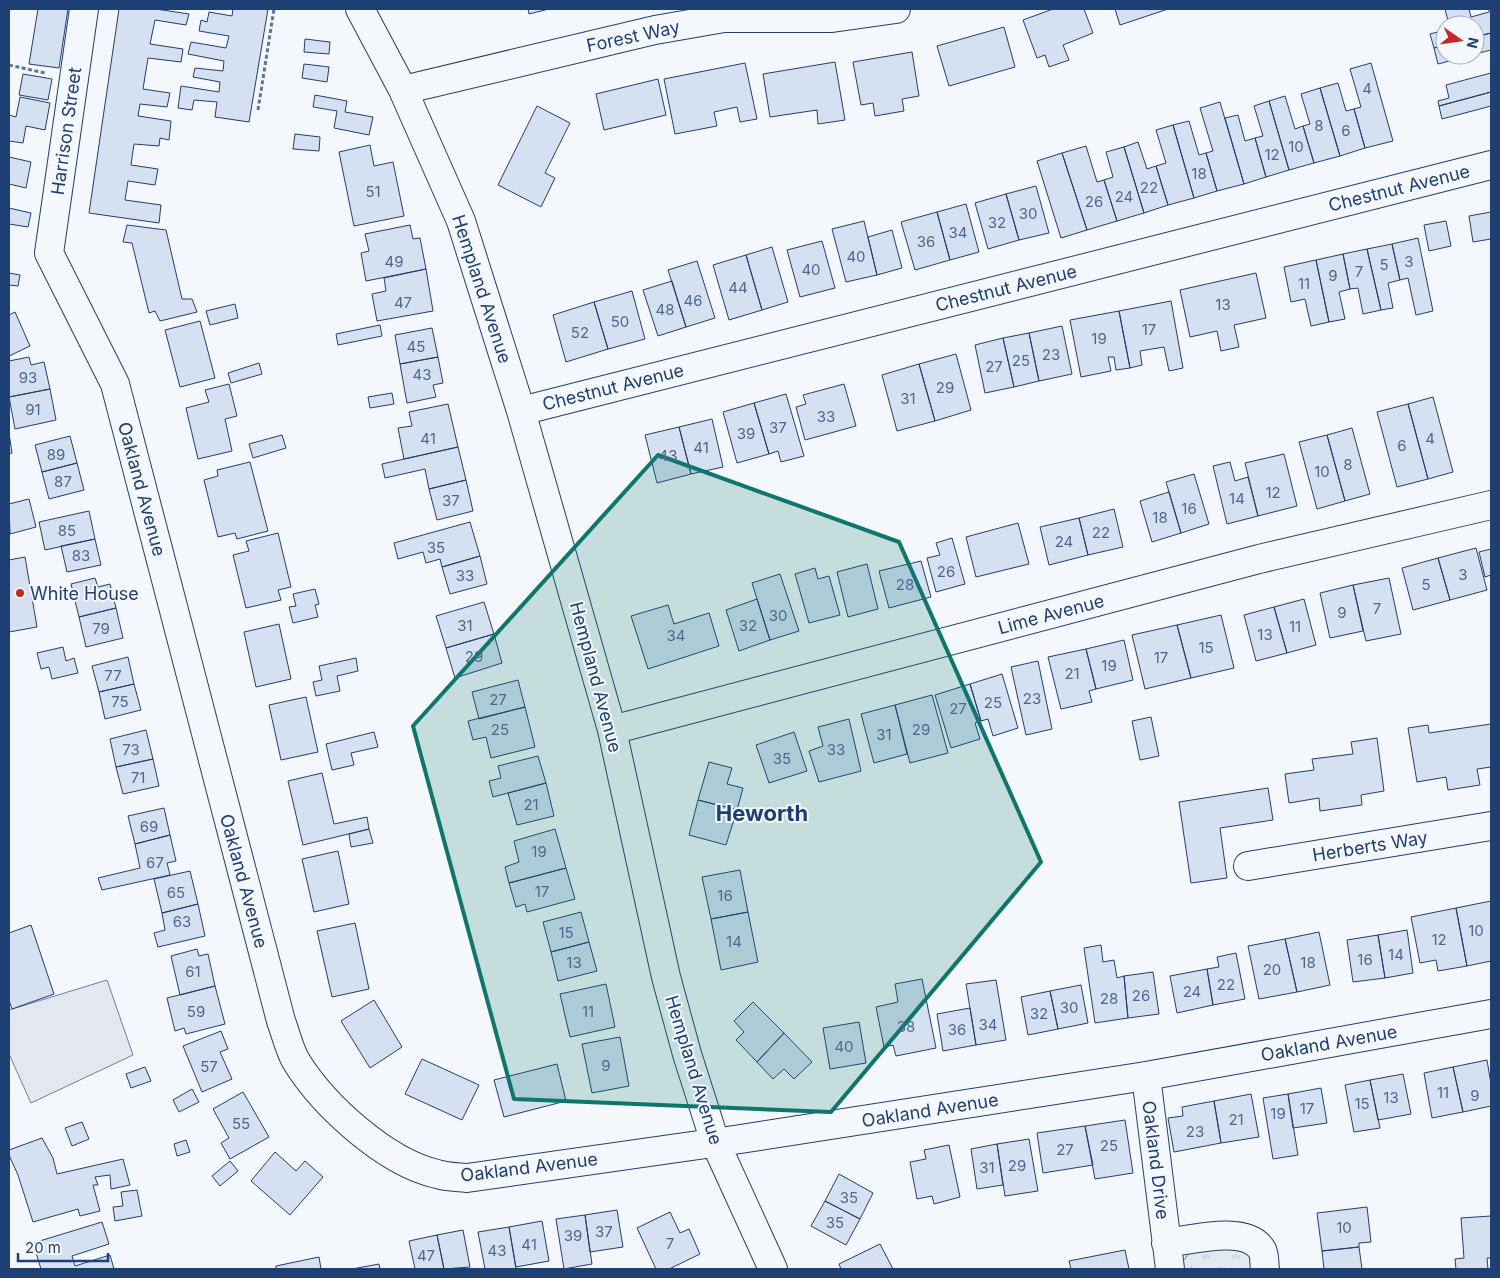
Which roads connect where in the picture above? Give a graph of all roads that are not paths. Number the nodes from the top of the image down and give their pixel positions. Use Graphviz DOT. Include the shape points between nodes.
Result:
graph roads {
  1 [pos="84,9"];
  2 [pos="360,9"];
  3 [pos="896,9"];
  4 [pos="724,14"];
  5 [pos="403,90"];
  6 [pos="1491,165"];
  7 [pos="49,253"];
  8 [pos="521,411"];
  9 [pos="1491,505"];
  10 [pos="612,730"];
  11 [pos="1491,826"];
  12 [pos="1248,866"];
  13 [pos="1491,1014"];
  14 [pos="1146,1076"];
  15 [pos="715,1142"];
  16 [pos="1168,1256"];
  17 [pos="773,1269"];
  18 [pos="1265,1269"];
  1 -- 7 [label="street, Harrison Street"];
  2 -- 5 [label="street, Hempland Avenue"];
  3 -- 4 [label="street, Forest Way" via="832,18"];
  4 -- 5 [label="street, Forest Way"];
  5 -- 8 [label="street, Hempland Avenue" via="461,221"];
  6 -- 8 [label="street, Chestnut Avenue"];
  7 -- 15 [label="street, Oakland Avenue" via="114,384 281,1021 295,1059 316,1090 340,1116 404,1160 436,1174 459,1177 502,1174"];
  8 -- 10 [label="street, Hempland Avenue"];
  9 -- 10 [label="street, Lime Avenue" via="1259,559"];
  10 -- 15 [label="street, Hempland Avenue" via="666,977"];
  11 -- 12 [label="street, Herberts Way"];
  13 -- 14 [label="street, Oakland Avenue"];
  14 -- 15 [label="street, Oakland Avenue"];
  14 -- 16 [label="street, Oakland Drive"];
  15 -- 17 [label="street, Hempland Avenue"];
  16 -- 18 [label="street, Oakland Drive" via="1234,1234 1251,1239 1263,1251"];
}
